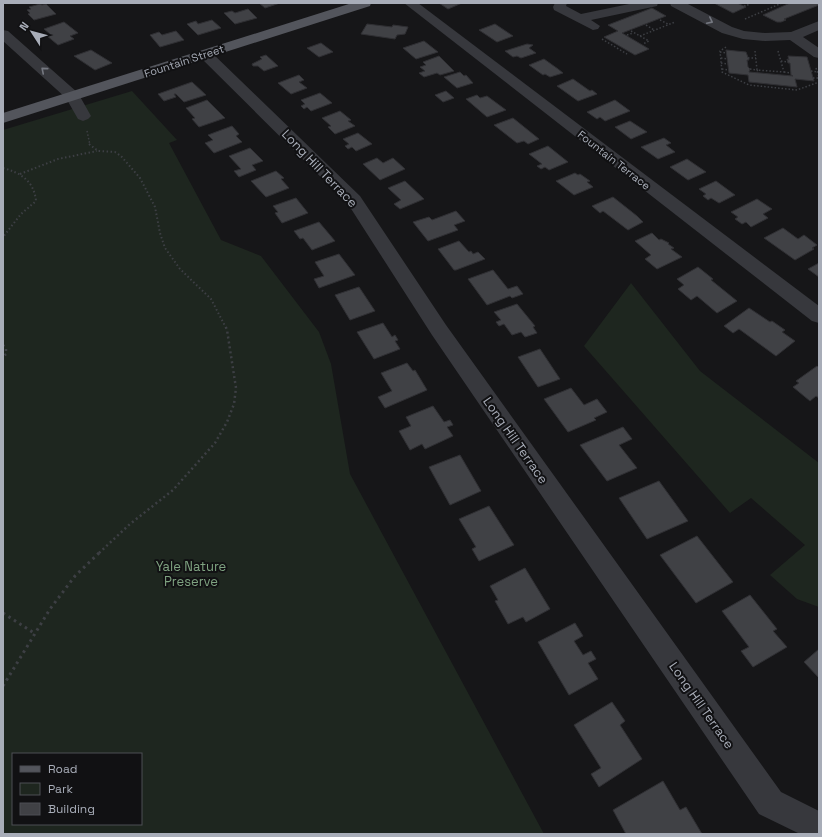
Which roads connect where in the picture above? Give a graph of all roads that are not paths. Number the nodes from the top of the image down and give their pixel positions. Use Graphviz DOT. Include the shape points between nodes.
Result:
graph roads {
  1 [pos="365,3"];
  2 [pos="410,3"];
  3 [pos="561,3"];
  4 [pos="652,3"];
  5 [pos="676,3"];
  6 [pos="581,18"];
  7 [pos="819,25"];
  8 [pos="596,27"];
  9 [pos="3,34"];
  10 [pos="794,36"];
  11 [pos="205,54"];
  12 [pos="819,54"];
  13 [pos="72,96"];
  14 [pos="83,116"];
  15 [pos="3,118"];
  16 [pos="819,316"];
  17 [pos="819,827"];
  1 -- 11 [label="main road, Fountain Street"];
  2 -- 16 [label="street, Fountain Terrace"];
  3 -- 6 [label="street" via="559,7"];
  4 -- 6 [label="street"];
  5 -- 10 [label="street, one-way" via="743,36"];
  6 -- 8 [label="street"];
  7 -- 10 [label="street"];
  13 -- 9 [label="street, one-way"];
  10 -- 12 [label="street"];
  11 -- 13 [label="main road, Fountain Street"];
  11 -- 17 [label="street, Long Hill Terrace" via="354,200 439,330 770,803"];
  13 -- 14 [label="street"];
  13 -- 15 [label="main road, Fountain Street"];
}
